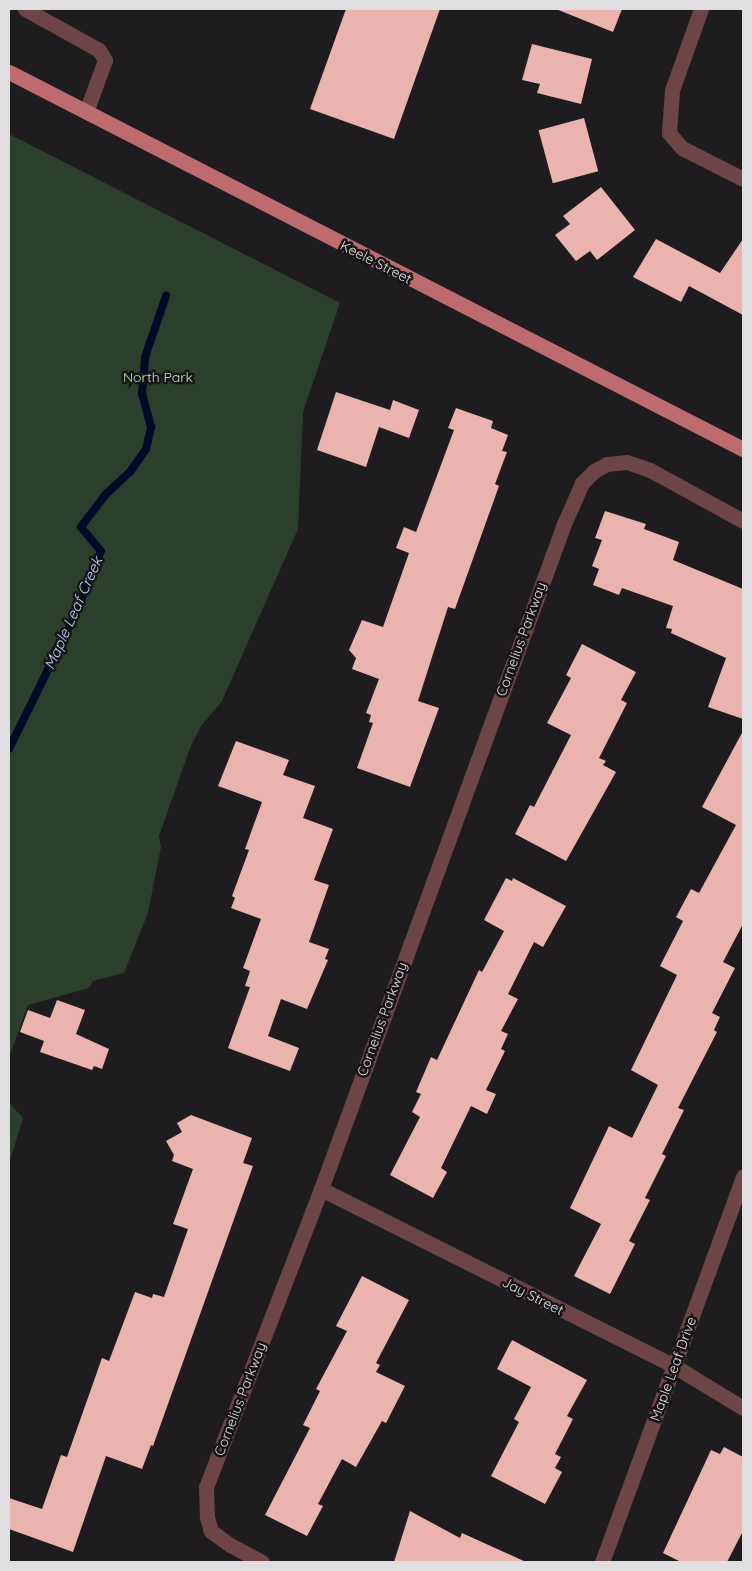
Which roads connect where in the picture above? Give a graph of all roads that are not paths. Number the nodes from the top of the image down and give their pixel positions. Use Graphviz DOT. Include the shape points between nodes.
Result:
graph roads {
  1 [pos="25,9"];
  2 [pos="701,9"];
  3 [pos="9,72"];
  4 [pos="86,112"];
  5 [pos="743,179"];
  6 [pos="743,449"];
  7 [pos="743,521"];
  8 [pos="743,1176"];
  9 [pos="320,1189"];
  10 [pos="674,1366"];
  11 [pos="743,1408"];
  12 [pos="262,1562"];
  13 [pos="602,1562"];
  1 -- 4 [label="street" via="99,50 105,60"];
  2 -- 5 [label="street" via="672,90 669,132 682,148"];
  3 -- 4 [label="main road, Keele Street"];
  4 -- 6 [label="main road, Keele Street"];
  7 -- 9 [label="street, Cornelius Parkway" via="650,470 627,462 607,464 582,483 564,524"];
  8 -- 10 [label="street, Maple Leaf Drive"];
  9 -- 10 [label="street, Jay Street"];
  9 -- 12 [label="street, Cornelius Parkway" via="206,1487 211,1531"];
  10 -- 11 [label="street, Jay Street"];
  10 -- 13 [label="street, Maple Leaf Drive"];
}
